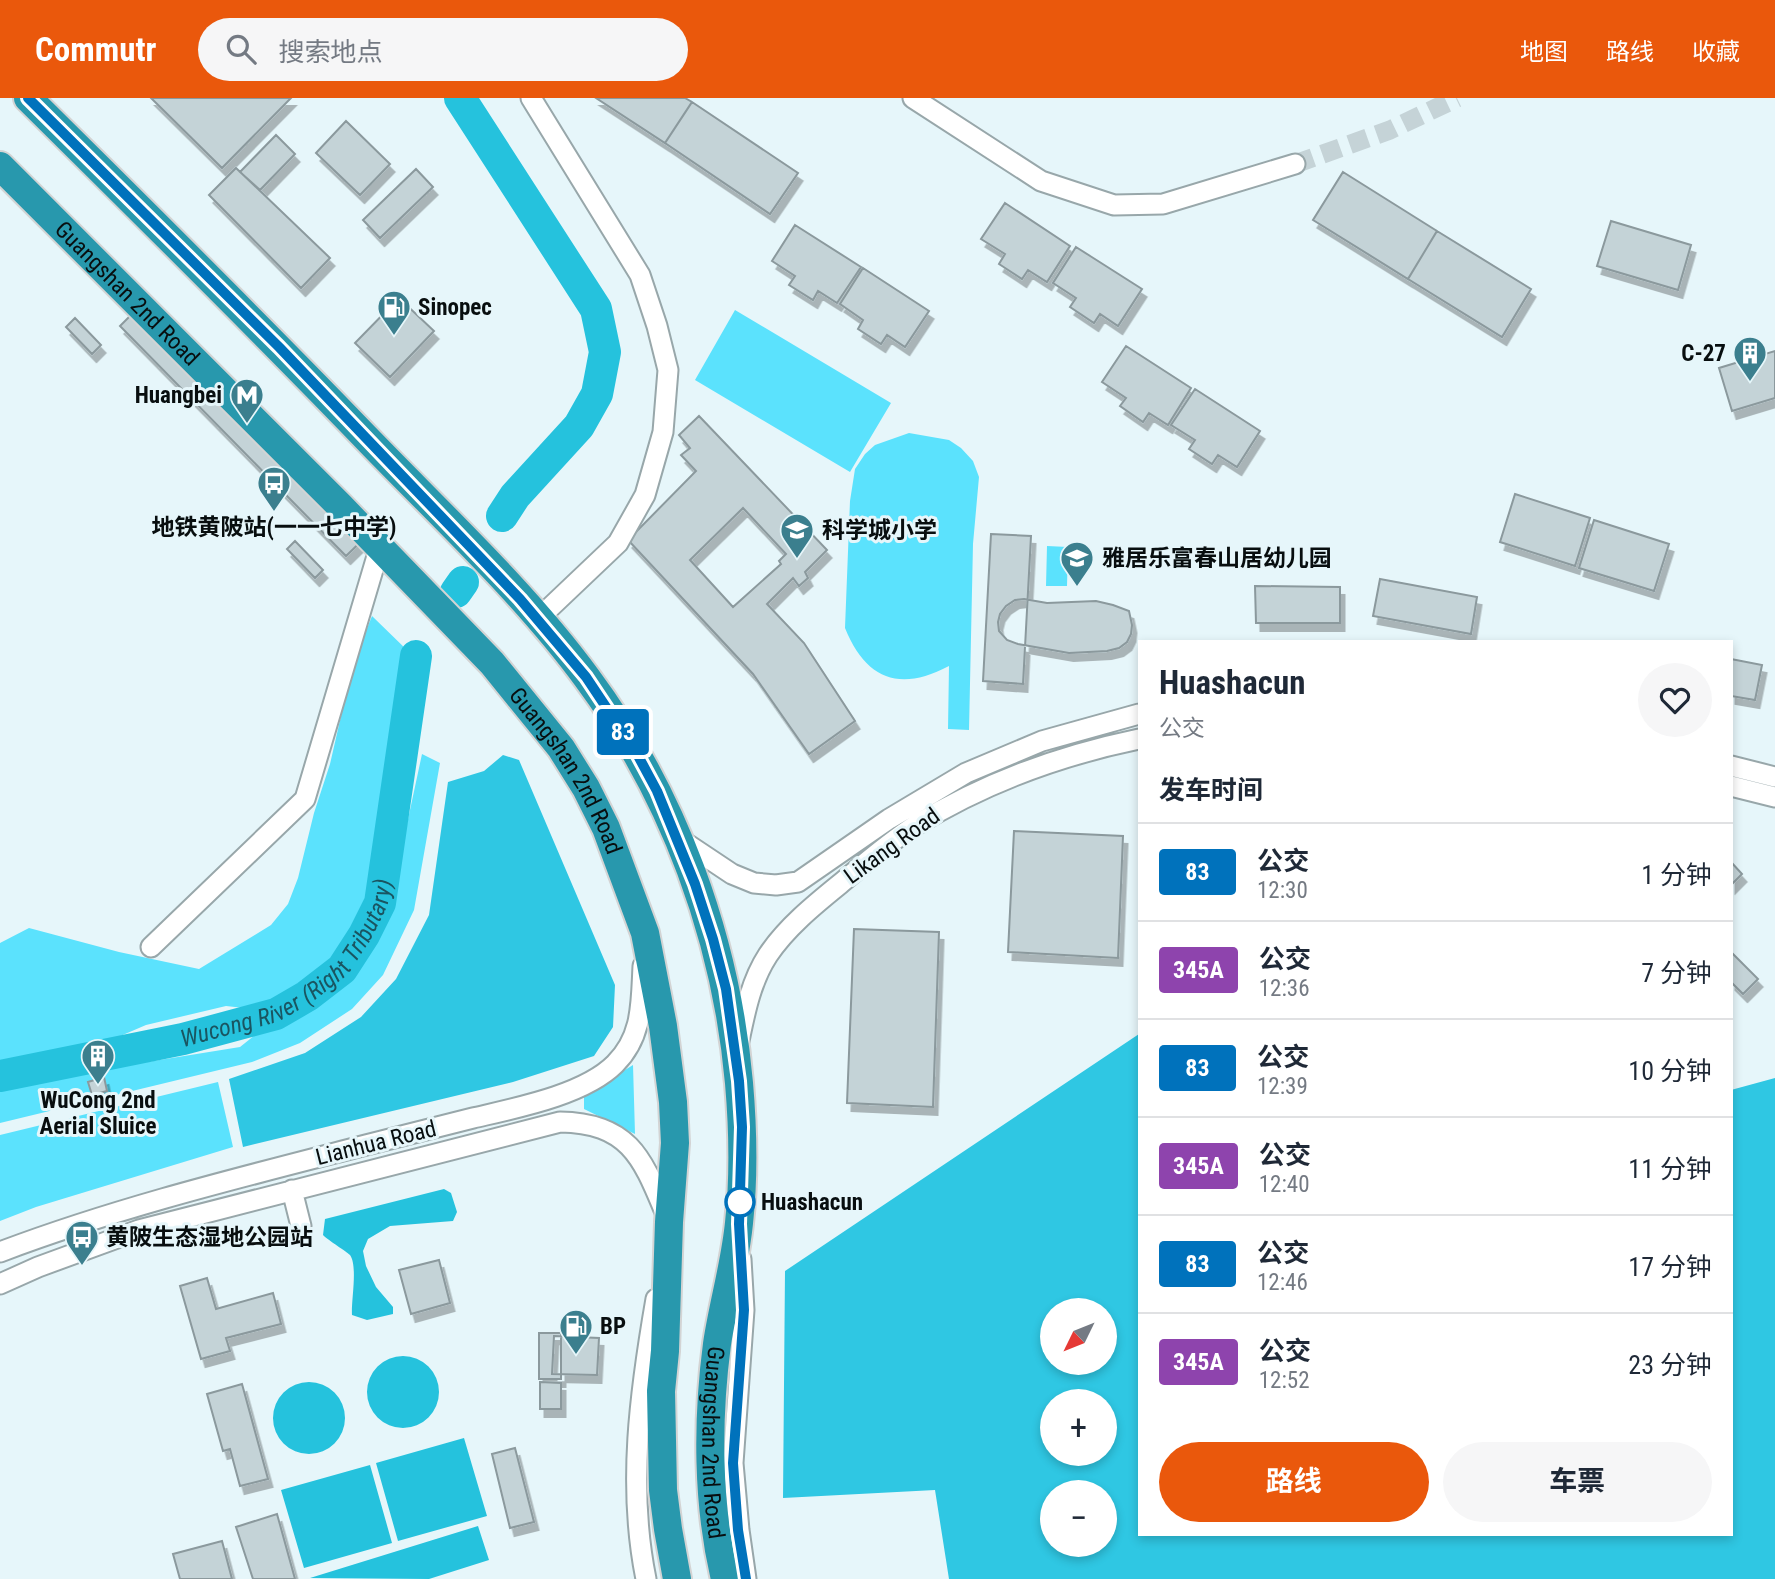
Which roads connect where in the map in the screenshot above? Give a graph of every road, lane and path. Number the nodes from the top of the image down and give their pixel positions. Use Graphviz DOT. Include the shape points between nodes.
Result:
graph roads {
  1 [pos="28,98"];
  2 [pos="531,98"];
  3 [pos="913,98"];
  4 [pos="1295,164"];
  5 [pos="0,166"];
  6 [pos="380,546"];
  7 [pos="529,609"];
  8 [pos="1138,714"];
  9 [pos="1138,738"];
  10 [pos="1733,766"];
  11 [pos="1775,777"];
  12 [pos="1733,786"];
  13 [pos="1775,797"];
  14 [pos="677,838"];
  15 [pos="645,933"];
  16 [pos="151,947"];
  17 [pos="736,1056"];
  18 [pos="292,1190"];
  19 [pos="669,1222"];
  20 [pos="739,1224"];
  21 [pos="301,1226"];
  22 [pos="0,1252"];
  23 [pos="0,1284"];
  24 [pos="646,1579"];
  25 [pos="677,1579"];
  26 [pos="725,1579"];
  27 [pos="746,1579"];
  1 -- 7 [label="highway, Guangshan 2nd Road" via="279,347"];
  2 -- 7 [label="street" via="640,275 668,370 663,432 645,495 618,543"];
  3 -- 4 [label="street" via="1041,181 1114,205 1163,204"];
  5 -- 6 [label="highway, Guangshan 2nd Road"];
  6 -- 15 [label="highway, Guangshan 2nd Road" via="492,663 561,748 606,828"];
  6 -- 16 [label="street" via="305,799"];
  7 -- 14 [label="highway, Guangshan 2nd Road" via="612,714 657,791"];
  8 -- 14 [label="street, Likang Road" via="1042,741 966,774 898,813 798,882 754,883"];
  9 -- 17 [label="street, Likang Road" via="1065,758 991,786 914,826 871,858 791,928 769,954 747,1003"];
  10 -- 11 [label="street"];
  12 -- 13 [label="street"];
  14 -- 17 [label="highway, Guangshan 2nd Road" via="713,939"];
  15 -- 19 [label="highway, Guangshan 2nd Road" via="673,1101"];
  15 -- 22 [label="street, Lianhua Road" via="639,1024 631,1045 614,1065 586,1084 503,1111 144,1203"];
  17 -- 20 [label="highway, Guangshan 2nd Road" via="742,1127"];
  18 -- 19 [label="street, Lianhua Road" via="560,1122 585,1123 631,1146 643,1162"];
  18 -- 21 [label="street"];
  18 -- 23 [label="street, Lianhua Road" via="139,1230"];
  19 -- 24 [label="street" via="639,1414 637,1514"];
  19 -- 25 [label="highway, Guangshan 2nd Road" via="662,1453 667,1529"];
  20 -- 26 [label="highway, Guangshan 2nd Road" via="713,1383 715,1525"];
  20 -- 27 [label="street" via="744,1310 733,1463"];
}
